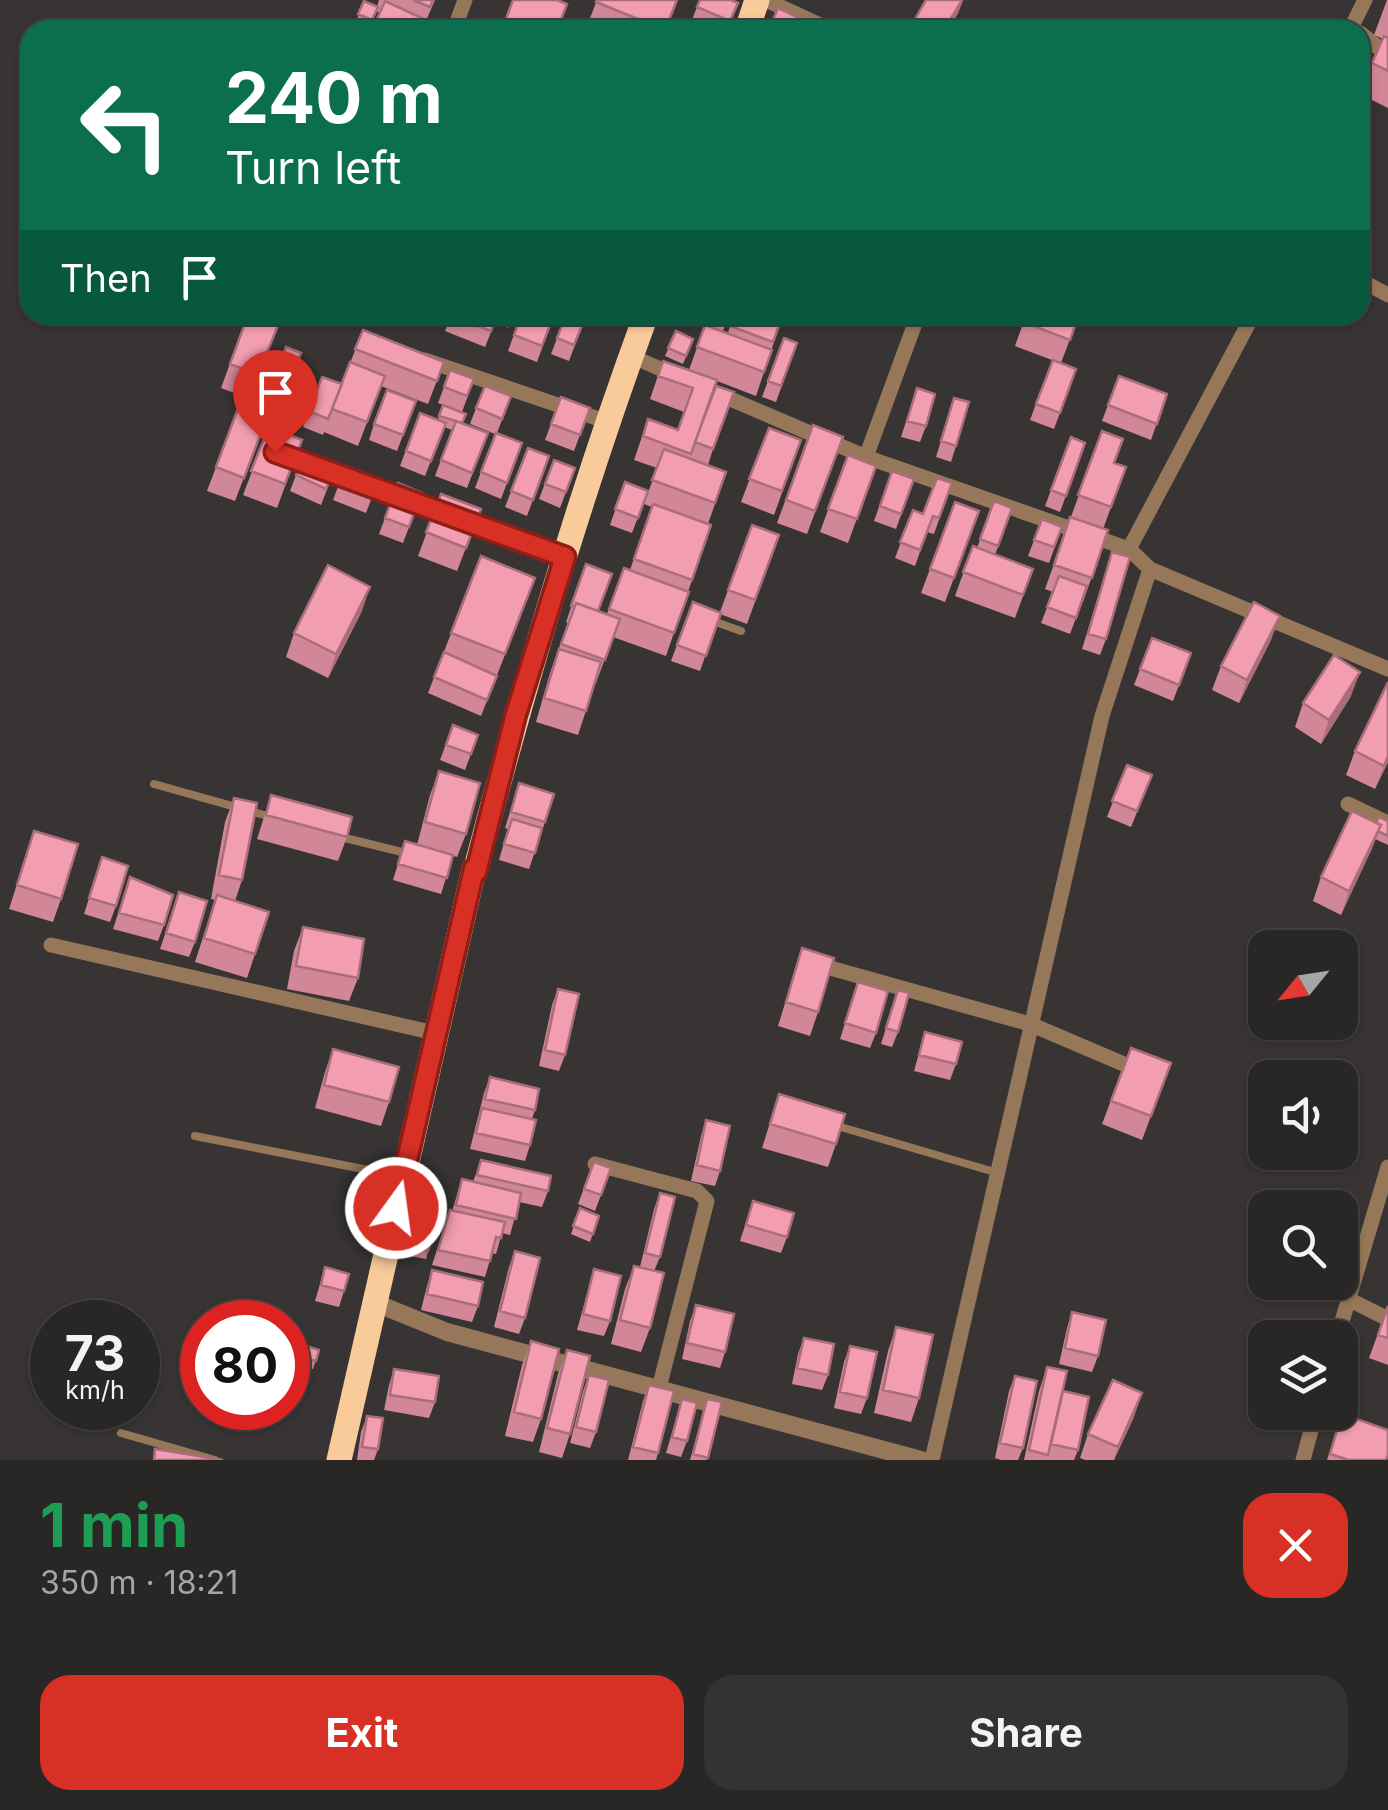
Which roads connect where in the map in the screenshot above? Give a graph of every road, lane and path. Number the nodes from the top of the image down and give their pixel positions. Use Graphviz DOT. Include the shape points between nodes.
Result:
graph roads {
  1 [pos="766,0"];
  2 [pos="809,20"];
  3 [pos="642,325"];
  4 [pos="914,325"];
  5 [pos="1248,325"];
  6 [pos="414,356"];
  7 [pos="631,356"];
  8 [pos="611,423"];
  9 [pos="275,452"];
  10 [pos="866,458"];
  11 [pos="1129,549"];
  12 [pos="565,557"];
  13 [pos="1150,569"];
  14 [pos="706,618"];
  15 [pos="741,631"];
  16 [pos="1388,669"];
  17 [pos="154,784"];
  18 [pos="1348,804"];
  19 [pos="278,819"];
  20 [pos="1388,823"];
  21 [pos="331,834"];
  22 [pos="420,856"];
  23 [pos="51,945"];
  24 [pos="812,962"];
  25 [pos="1030,1024"];
  26 [pos="439,1034"];
  27 [pos="1140,1071"];
  28 [pos="819,1121"];
  29 [pos="195,1136"];
  30 [pos="595,1164"];
  31 [pos="1388,1167"];
  32 [pos="998,1173"];
  33 [pos="404,1177"];
  34 [pos="1358,1266"];
  35 [pos="1350,1300"];
  36 [pos="373,1302"];
  37 [pos="1388,1319"];
  38 [pos="659,1388"];
  39 [pos="1312,1430"];
  40 [pos="121,1433"];
  41 [pos="215,1460"];
  42 [pos="340,1460"];
  43 [pos="921,1460"];
  44 [pos="932,1460"];
  45 [pos="1304,1460"];
  1 -- 2 [label="street"];
  3 -- 7 [label="highway"];
  4 -- 10 [label="street"];
  5 -- 11 [label="street"];
  6 -- 8 [label="street"];
  7 -- 8 [label="highway"];
  7 -- 10 [label="street"];
  8 -- 12 [label="highway"];
  9 -- 12 [label="street"];
  10 -- 11 [label="street"];
  11 -- 13 [label="street"];
  12 -- 26 [label="highway" via="476,872 465,867"];
  13 -- 16 [label="street"];
  13 -- 25 [label="street" via="1102,716"];
  14 -- 15 [label="lane"];
  17 -- 19 [label="lane"];
  18 -- 20 [label="street"];
  21 -- 22 [label="lane"];
  23 -- 26 [label="street"];
  24 -- 25 [label="street"];
  25 -- 27 [label="street"];
  25 -- 32 [label="street"];
  26 -- 33 [label="highway"];
  28 -- 32 [label="lane"];
  29 -- 33 [label="lane"];
  30 -- 38 [label="street" via="698,1191 707,1201"];
  31 -- 34 [label="street"];
  32 -- 44 [label="street"];
  33 -- 36 [label="highway"];
  35 -- 37 [label="street"];
  36 -- 38 [label="street" via="447,1332"];
  36 -- 42 [label="highway"];
  38 -- 43 [label="street"];
  39 -- 45 [label="street"];
  40 -- 41 [label="lane"];
}
